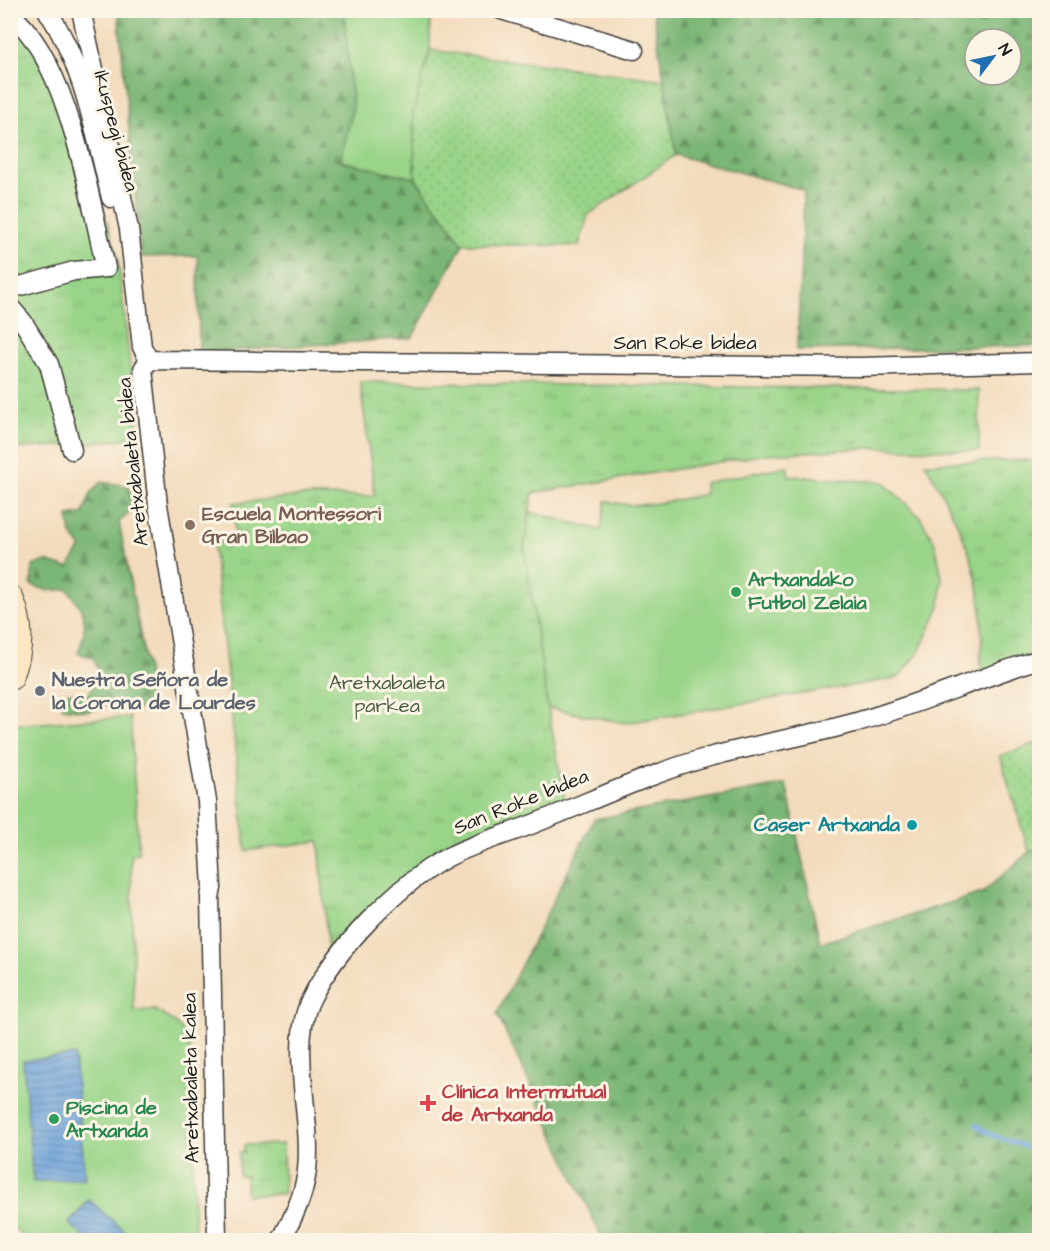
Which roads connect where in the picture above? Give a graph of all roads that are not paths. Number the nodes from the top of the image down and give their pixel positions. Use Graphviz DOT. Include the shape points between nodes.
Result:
graph roads {
  1 [pos="47,10"];
  2 [pos="81,10"];
  3 [pos="501,10"];
  4 [pos="10,14"];
  5 [pos="634,50"];
  6 [pos="134,266"];
  7 [pos="10,290"];
  8 [pos="10,307"];
  9 [pos="149,360"];
  10 [pos="1040,362"];
  11 [pos="72,450"];
  12 [pos="10,598"];
  13 [pos="1040,659"];
  14 [pos="10,677"];
  15 [pos="210,905"];
  16 [pos="217,1240"];
  17 [pos="282,1240"];
  1 -- 6 [label="street, Ikuspegi bidea" via="71,53 82,84 124,251"];
  2 -- 6 [label="street, Aretxabaleta bidea" via="102,96"];
  3 -- 5 [label="street"];
  4 -- 7 [label="street" via="29,29 54,74 106,268 74,272"];
  6 -- 9 [label="street, Aretxabaleta bidea" via="142,347"];
  8 -- 11 [label="street" via="49,364"];
  9 -- 10 [label="street, San Roke bidea" via="848,367"];
  9 -- 15 [label="street, Aretxabaleta bidea" via="143,369 158,505 207,801"];
  12 -- 14 [label="street" via="19,634 16,663"];
  13 -- 17 [label="street, San Roke bidea" via="848,724 708,758 610,791 465,849 429,870 352,939 326,972 309,1003 303,1040 308,1168 300,1204"];
  15 -- 16 [label="street, Aretxabaleta kalea"];
}
